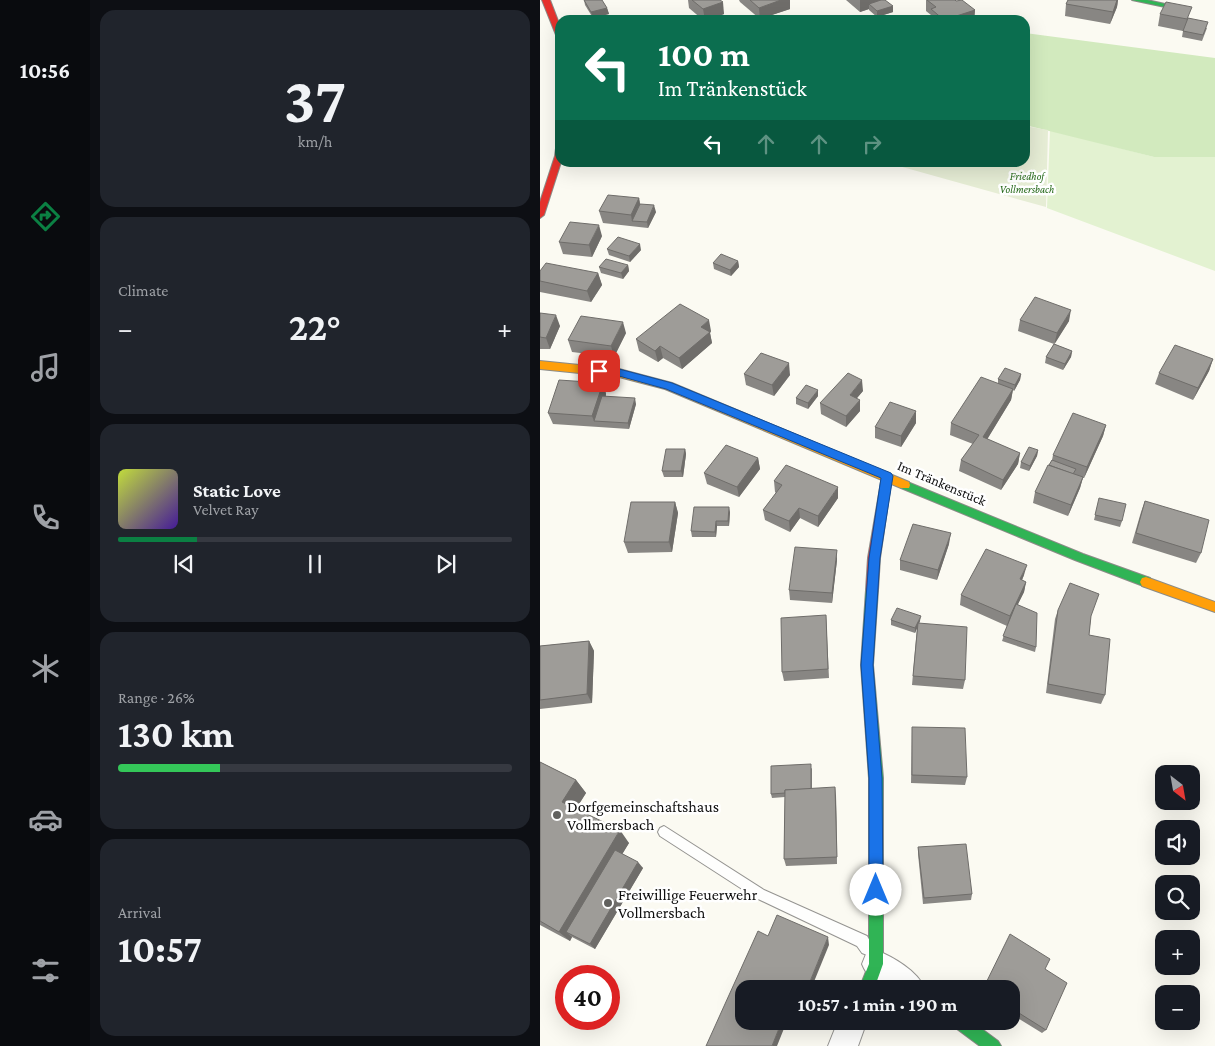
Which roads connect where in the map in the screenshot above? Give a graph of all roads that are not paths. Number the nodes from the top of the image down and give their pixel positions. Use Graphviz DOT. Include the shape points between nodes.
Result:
graph roads {
  1 [pos="546,0"];
  2 [pos="1136,0"];
  3 [pos="1184,9"];
  4 [pos="555,22"];
  5 [pos="555,167"];
  6 [pos="540,215"];
  7 [pos="540,365"];
  8 [pos="887,476"];
  9 [pos="1215,607"];
  10 [pos="664,832"];
  11 [pos="871,977"];
  12 [pos="849,1030"];
  13 [pos="971,1030"];
  14 [pos="843,1046"];
  15 [pos="993,1046"];
  1 -- 4 [label="street"];
  2 -- 3 [label="street"];
  5 -- 6 [label="street"];
  7 -- 8 [label="street, Im Tränkenstück" via="619,372 668,386"];
  8 -- 9 [label="street, Im Tränkenstück" via="1079,557"];
  8 -- 11 [label="street" via="874,558 867,665 876,778"];
  10 -- 11 [label="lane" via="760,894 862,941"];
  12 -- 14 [label="street"];
  13 -- 15 [label="street"];
}
